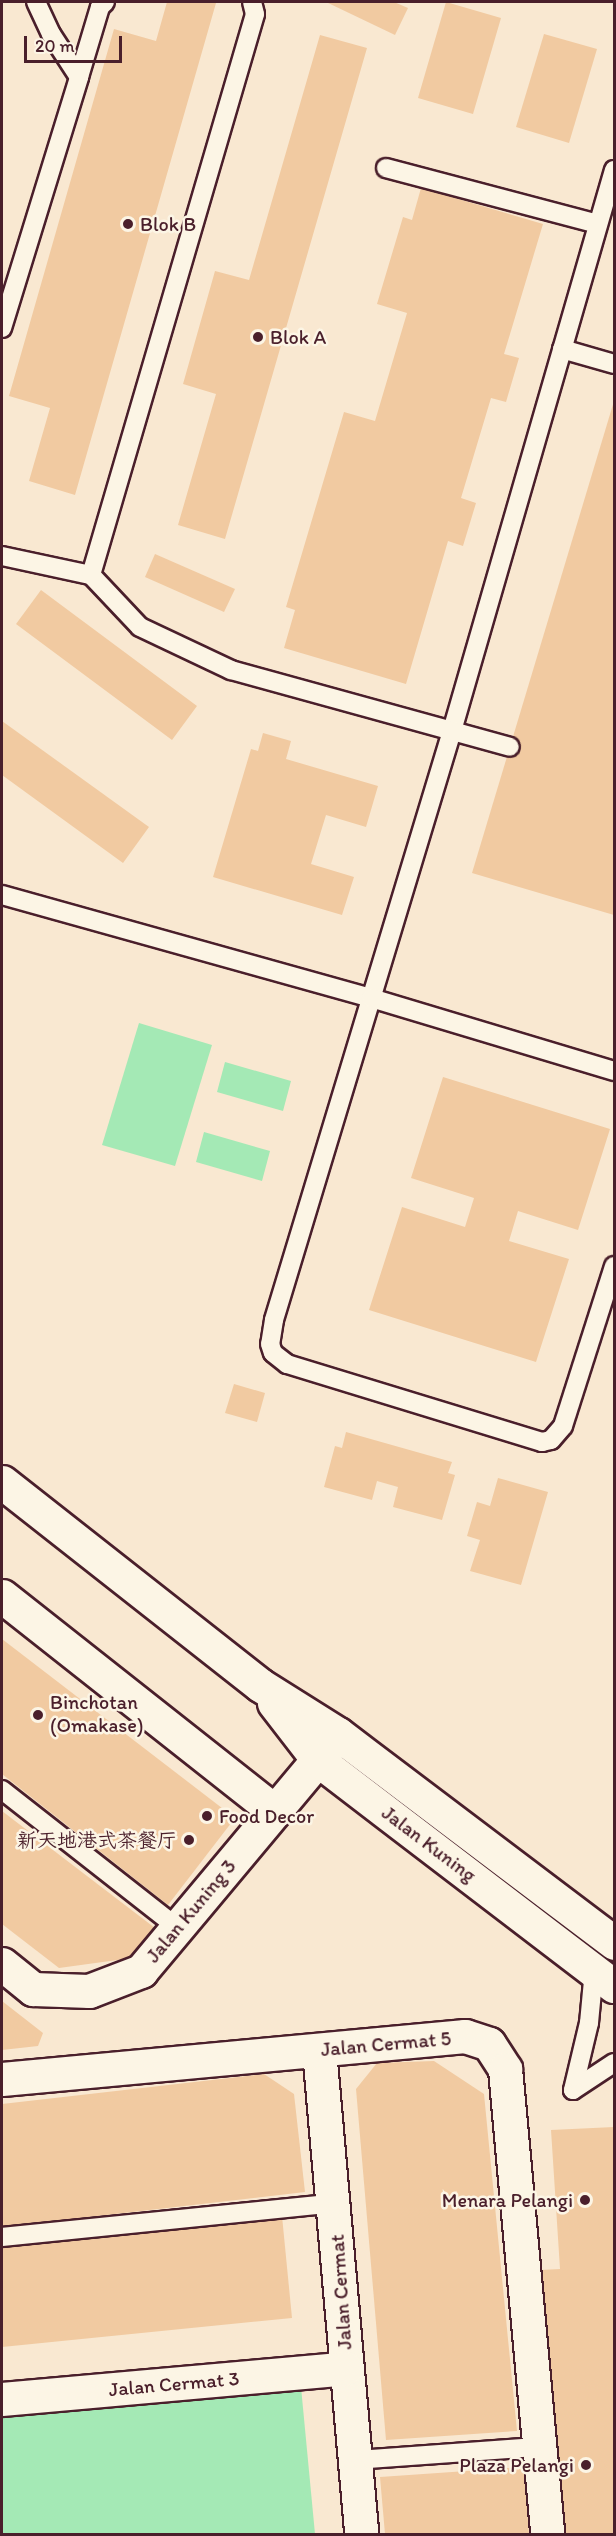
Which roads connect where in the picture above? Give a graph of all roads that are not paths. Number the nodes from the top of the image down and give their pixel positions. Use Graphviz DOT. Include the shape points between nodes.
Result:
graph roads {
  1 [pos="36,2"];
  2 [pos="105,2"];
  3 [pos="252,2"];
  4 [pos="79,77"];
  5 [pos="386,168"];
  6 [pos="615,171"];
  7 [pos="598,224"];
  8 [pos="2,328"];
  9 [pos="562,349"];
  10 [pos="615,364"];
  11 [pos="2,556"];
  12 [pos="90,575"];
  13 [pos="452,731"];
  14 [pos="510,747"];
  15 [pos="2,895"];
  16 [pos="371,998"];
  17 [pos="615,1071"];
  18 [pos="615,1266"];
  19 [pos="2,1482"];
  20 [pos="2,1596"];
  21 [pos="260,1685"];
  22 [pos="338,1734"];
  23 [pos="318,1760"];
  24 [pos="2,1790"];
  25 [pos="274,1811"];
  26 [pos="177,1927"];
  27 [pos="615,1943"];
  28 [pos="2,1964"];
  29 [pos="604,1978"];
  30 [pos="319,2050"];
  31 [pos="615,2062"];
  32 [pos="2,2079"];
  33 [pos="334,2203"];
  34 [pos="2,2237"];
  35 [pos="346,2368"];
  36 [pos="2,2399"];
  37 [pos="538,2448"];
  38 [pos="356,2460"];
  39 [pos="361,2535"];
  40 [pos="547,2535"];
  1 -- 4 [label="lane"];
  2 -- 4 [label="lane" via="100,7"];
  3 -- 12 [label="lane" via="255,14"];
  4 -- 8 [label="lane"];
  5 -- 7 [label="lane"];
  6 -- 7 [label="lane"];
  7 -- 9 [label="lane"];
  9 -- 10 [label="lane"];
  9 -- 13 [label="lane"];
  11 -- 12 [label="lane"];
  12 -- 13 [label="lane" via="140,627 231,670"];
  13 -- 14 [label="lane"];
  13 -- 16 [label="lane"];
  15 -- 16 [label="lane"];
  16 -- 17 [label="lane"];
  16 -- 18 [label="lane" via="274,1320 270,1344 279,1360 532,1442 551,1440 563,1426"];
  19 -- 21 [label="street, Jalan Kuning"];
  20 -- 25 [label="street"];
  21 -- 22 [label="street, Jalan Kuning"];
  21 -- 23 [label="street, Jalan Kuning"];
  22 -- 23 [label="street, Jalan Kuning 3"];
  22 -- 27 [label="street, Jalan Kuning"];
  23 -- 25 [label="street, Jalan Kuning 3"];
  23 -- 29 [label="street, Jalan Kuning"];
  24 -- 26 [label="lane"];
  25 -- 26 [label="street, Jalan Kuning 3"];
  26 -- 28 [label="street, Jalan Kuning 3" via="141,1971 89,1991 33,1989"];
  29 -- 31 [label="lane" via="573,2090"];
  30 -- 32 [label="street, Jalan Cermat 5"];
  30 -- 33 [label="street, Jalan Cermat"];
  30 -- 37 [label="street, Jalan Cermat 5" via="465,2036 489,2044 505,2069"];
  33 -- 34 [label="lane"];
  33 -- 35 [label="street, Jalan Cermat"];
  35 -- 36 [label="street, Jalan Cermat 3"];
  35 -- 38 [label="street, Jalan Cermat"];
  37 -- 38 [label="lane"];
  37 -- 40 [label="street, Jalan Cermat 5"];
  38 -- 39 [label="street, Jalan Cermat"];
}
